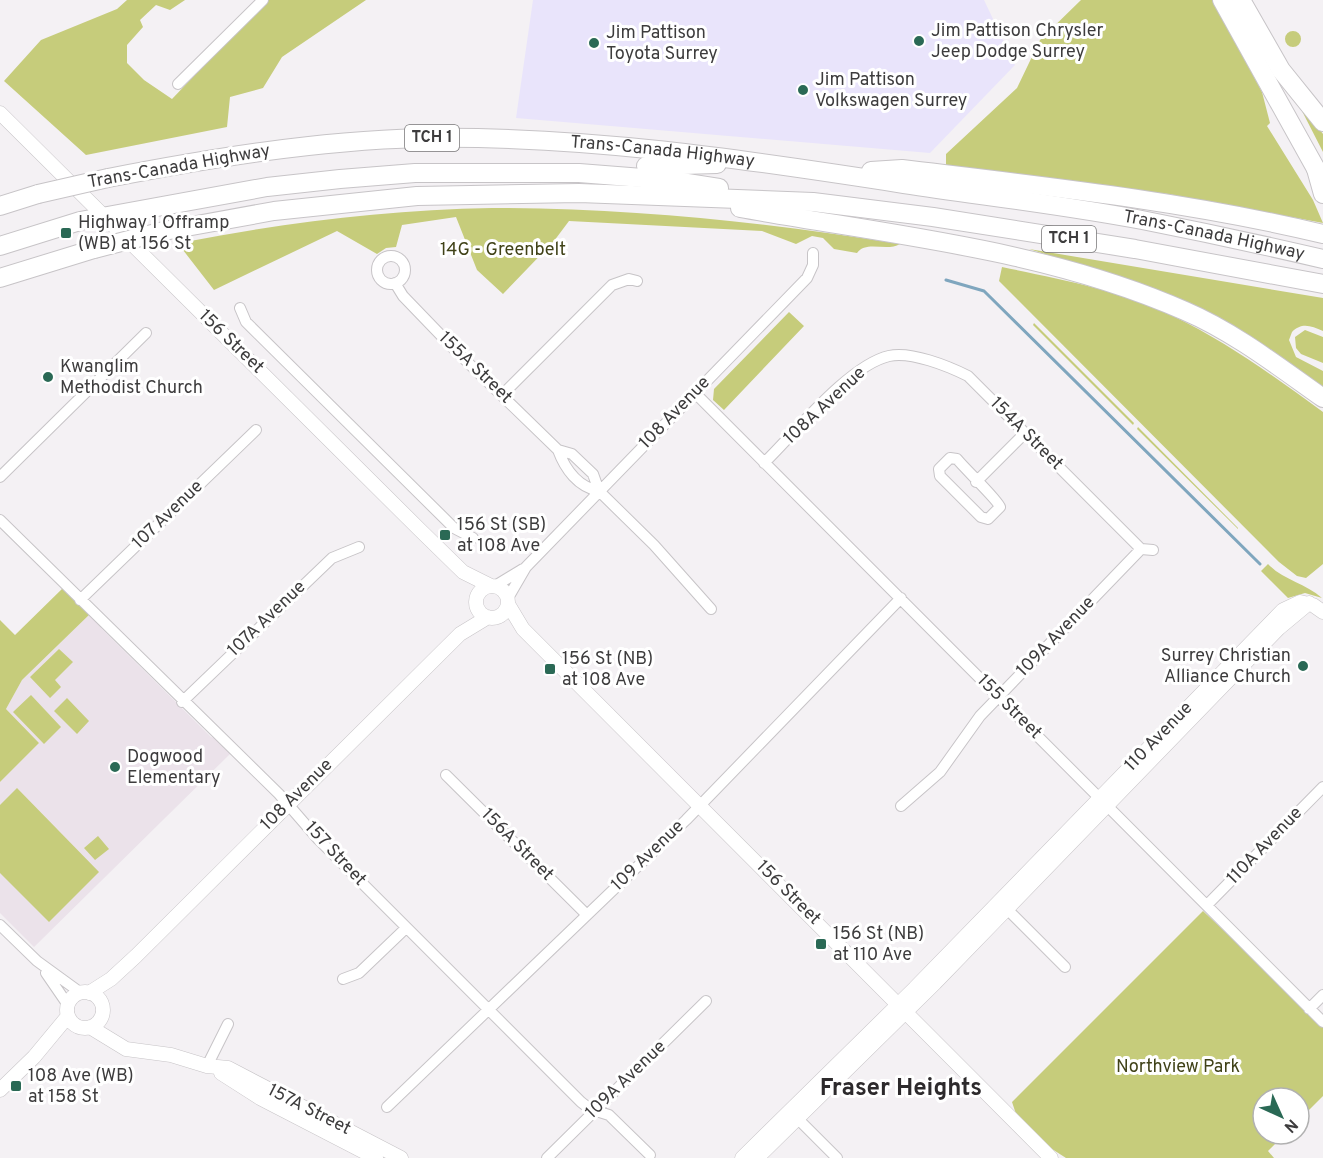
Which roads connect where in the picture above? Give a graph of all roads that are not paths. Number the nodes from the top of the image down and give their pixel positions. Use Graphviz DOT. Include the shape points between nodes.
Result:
graph roads {
  1 [pos="263,0"];
  2 [pos="1222,0"];
  3 [pos="1241,0"];
  4 [pos="178,84"];
  5 [pos="0,113"];
  6 [pos="1323,122"];
  7 [pos="758,161"];
  8 [pos="835,172"];
  9 [pos="1319,173"];
  10 [pos="1323,194"];
  11 [pos="667,196"];
  12 [pos="813,202"];
  13 [pos="0,206"];
  14 [pos="98,212"];
  15 [pos="0,234"];
  16 [pos="1323,234"];
  17 [pos="0,246"];
  18 [pos="813,253"];
  19 [pos="1323,259"];
  20 [pos="0,278"];
  21 [pos="637,281"];
  22 [pos="395,283"];
  23 [pos="1323,284"];
  24 [pos="240,308"];
  25 [pos="146,333"];
  26 [pos="890,356"];
  27 [pos="695,393"];
  28 [pos="502,394"];
  29 [pos="1323,398"];
  30 [pos="256,430"];
  31 [pos="1025,433"];
  32 [pos="765,463"];
  33 [pos="0,477"];
  34 [pos="976,482"];
  35 [pos="599,491"];
  36 [pos="0,520"];
  37 [pos="473,538"];
  38 [pos="359,547"];
  39 [pos="1141,549"];
  40 [pos="1153,550"];
  41 [pos="525,567"];
  42 [pos="463,572"];
  43 [pos="493,586"];
  44 [pos="901,598"];
  45 [pos="80,600"];
  46 [pos="508,601"];
  47 [pos="476,602"];
  48 [pos="711,609"];
  49 [pos="1323,612"];
  50 [pos="492,617"];
  51 [pos="523,629"];
  52 [pos="460,634"];
  53 [pos="999,697"];
  54 [pos="182,702"];
  55 [pos="446,775"];
  56 [pos="1323,787"];
  57 [pos="1104,802"];
  58 [pos="288,804"];
  59 [pos="700,806"];
  60 [pos="901,806"];
  61 [pos="1003,905"];
  62 [pos="1207,906"];
  63 [pos="587,915"];
  64 [pos="0,925"];
  65 [pos="406,928"];
  66 [pos="136,956"];
  67 [pos="37,961"];
  68 [pos="1065,967"];
  69 [pos="343,979"];
  70 [pos="85,993"];
  71 [pos="1323,995"];
  72 [pos="706,1001"];
  73 [pos="903,1007"];
  74 [pos="488,1009"];
  75 [pos="1310,1009"];
  76 [pos="68,1010"];
  77 [pos="102,1010"];
  78 [pos="1323,1022"];
  79 [pos="228,1024"];
  80 [pos="84,1027"];
  81 [pos="139,1051"];
  82 [pos="34,1057"];
  83 [pos="211,1067"];
  84 [pos="834,1068"];
  85 [pos="0,1090"];
  86 [pos="387,1107"];
  87 [pos="594,1111"];
  88 [pos="798,1119"];
  89 [pos="650,1155"];
  90 [pos="376,1158"];
  91 [pos="401,1158"];
  92 [pos="547,1158"];
  93 [pos="742,1158"];
  94 [pos="758,1158"];
  95 [pos="837,1158"];
  96 [pos="1051,1158"];
  1 -- 4 [label="street"];
  2 -- 9 [label="highway"];
  3 -- 6 [label="highway" via="1281,70"];
  5 -- 14 [label="street, 156 Street"];
  7 -- 8 [label="highway, Trans-Canada Highway / TCH 1"];
  7 -- 13 [label="highway, Trans-Canada Highway / TCH 1, bridge" via="580,142 417,138 268,151 108,178"];
  7 -- 14 [label="highway" via="669,168 486,161 338,167 267,175"];
  8 -- 16 [label="highway" via="902,169 985,179 1232,214"];
  8 -- 19 [label="highway, Trans-Canada Highway / TCH 1" via="1139,220"];
  9 -- 10 [label="highway"];
  11 -- 12 [label="highway, Trans-Canada Highway / TCH 1"];
  11 -- 20 [label="highway, Trans-Canada Highway / TCH 1, bridge" via="497,193 406,197 274,211 164,231"];
  11 -- 29 [label="highway" via="1018,257 1091,277 1188,312 1225,332"];
  12 -- 14 [label="highway" via="668,180 579,173 485,172 415,173 267,187"];
  12 -- 23 [label="highway, Trans-Canada Highway / TCH 1" via="1135,249"];
  14 -- 15 [label="highway"];
  14 -- 17 [label="highway"];
  14 -- 42 [label="street, 156 Street"];
  18 -- 27 [label="street, 108 Avenue" via="807,278"];
  21 -- 28 [label="street" via="629,279 612,285"];
  22 -- 28 [label="street, 155A Street" via="403,297"];
  24 -- 37 [label="street, 156 Street" via="246,322 454,528"];
  25 -- 33 [label="street"];
  26 -- 31 [label="street, 154A Street" via="938,361 968,376"];
  26 -- 32 [label="street, 108A Avenue" via="860,369"];
  27 -- 32 [label="street, 155 Street"];
  27 -- 35 [label="street, 108 Avenue"];
  28 -- 35 [label="street, 155A Street" via="558,450 563,464 582,484"];
  30 -- 45 [label="street, 107 Avenue"];
  31 -- 34 [label="street"];
  31 -- 39 [label="street, 154A Street"];
  32 -- 44 [label="street, 155 Street"];
  34 -- 34 [label="street" via="957,459 950,458 939,470 940,476 981,517 988,519 1000,507"];
  35 -- 41 [label="street, 108 Avenue"];
  35 -- 48 [label="street, 155A Street"];
  36 -- 45 [label="street, 157 Street"];
  38 -- 54 [label="street, 107A Avenue" via="332,558"];
  39 -- 40 [label="street"];
  39 -- 53 [label="street, 109A Avenue"];
  41 -- 43 [label="street, 108 Avenue"];
  41 -- 46 [label="street, 108 Avenue"];
  42 -- 43 [label="street, 156 Street"];
  42 -- 47 [label="street, 156 Street"];
  43 -- 46 [label="street" via="502,589"];
  43 -- 47 [label="street" via="480,591"];
  44 -- 53 [label="street, 155 Street"];
  44 -- 59 [label="street, 109 Avenue"];
  45 -- 54 [label="street, 157 Street"];
  46 -- 50 [label="street" via="503,613"];
  46 -- 51 [label="street, 156 Street"];
  47 -- 50 [label="street" via="479,612"];
  47 -- 52 [label="street, 108 Avenue"];
  49 -- 57 [label="street, 110 Avenue" via="1309,603 1297,602 1283,610"];
  50 -- 51 [label="street, 156 Street"];
  50 -- 52 [label="street, 108 Avenue"];
  51 -- 59 [label="street, 156 Street"];
  52 -- 58 [label="street, 108 Avenue"];
  53 -- 57 [label="street, 155 Street"];
  53 -- 60 [label="street, 109A Avenue" via="946,765"];
  54 -- 58 [label="street, 157 Street"];
  55 -- 63 [label="street, 156A Street"];
  56 -- 62 [label="street, 110A Avenue"];
  57 -- 61 [label="street, 110 Avenue"];
  57 -- 62 [label="street, 155 Street"];
  58 -- 65 [label="street, 157 Street"];
  58 -- 66 [label="street, 108 Avenue"];
  59 -- 63 [label="street, 109 Avenue"];
  59 -- 73 [label="street, 156 Street"];
  61 -- 68 [label="street"];
  61 -- 73 [label="street, 110 Avenue"];
  62 -- 75 [label="street, 155 Street"];
  63 -- 74 [label="street, 109 Avenue"];
  64 -- 67 [label="street"];
  65 -- 69 [label="street" via="359,974"];
  65 -- 74 [label="street, 157 Street"];
  66 -- 70 [label="street, 108 Avenue" via="111,979"];
  66 -- 77 [label="street, 108 Avenue"];
  67 -- 70 [label="street"];
  67 -- 76 [label="street"];
  70 -- 76 [label="street" via="73,997"];
  70 -- 77 [label="street" via="97,998"];
  71 -- 75 [label="street"];
  72 -- 87 [label="street, 109A Avenue"];
  73 -- 84 [label="street, 110 Avenue"];
  73 -- 88 [label="street, 110 Avenue"];
  73 -- 96 [label="street, 156 Street"];
  74 -- 86 [label="street, 109 Avenue"];
  74 -- 87 [label="street, 157 Street"];
  75 -- 78 [label="street, 155 Street"];
  76 -- 80 [label="street"];
  76 -- 82 [label="street"];
  77 -- 80 [label="street" via="98,1023"];
  77 -- 81 [label="street" via="120,1039"];
  79 -- 83 [label="street"];
  80 -- 81 [label="street, 157A Street" via="122,1047"];
  80 -- 82 [label="street"];
  81 -- 83 [label="street, 157A Street" via="171,1055"];
  82 -- 85 [label="street"];
  83 -- 90 [label="street, 157A Street" via="260,1098"];
  83 -- 91 [label="street, 157A Street" via="228,1068"];
  84 -- 88 [label="street" via="834,1075 798,1111"];
  84 -- 93 [label="street, 110 Avenue"];
  87 -- 89 [label="street, 157 Street" via="609,1115"];
  87 -- 92 [label="street, 109A Avenue"];
  88 -- 94 [label="street, 110 Avenue"];
  88 -- 95 [label="street"];
}
